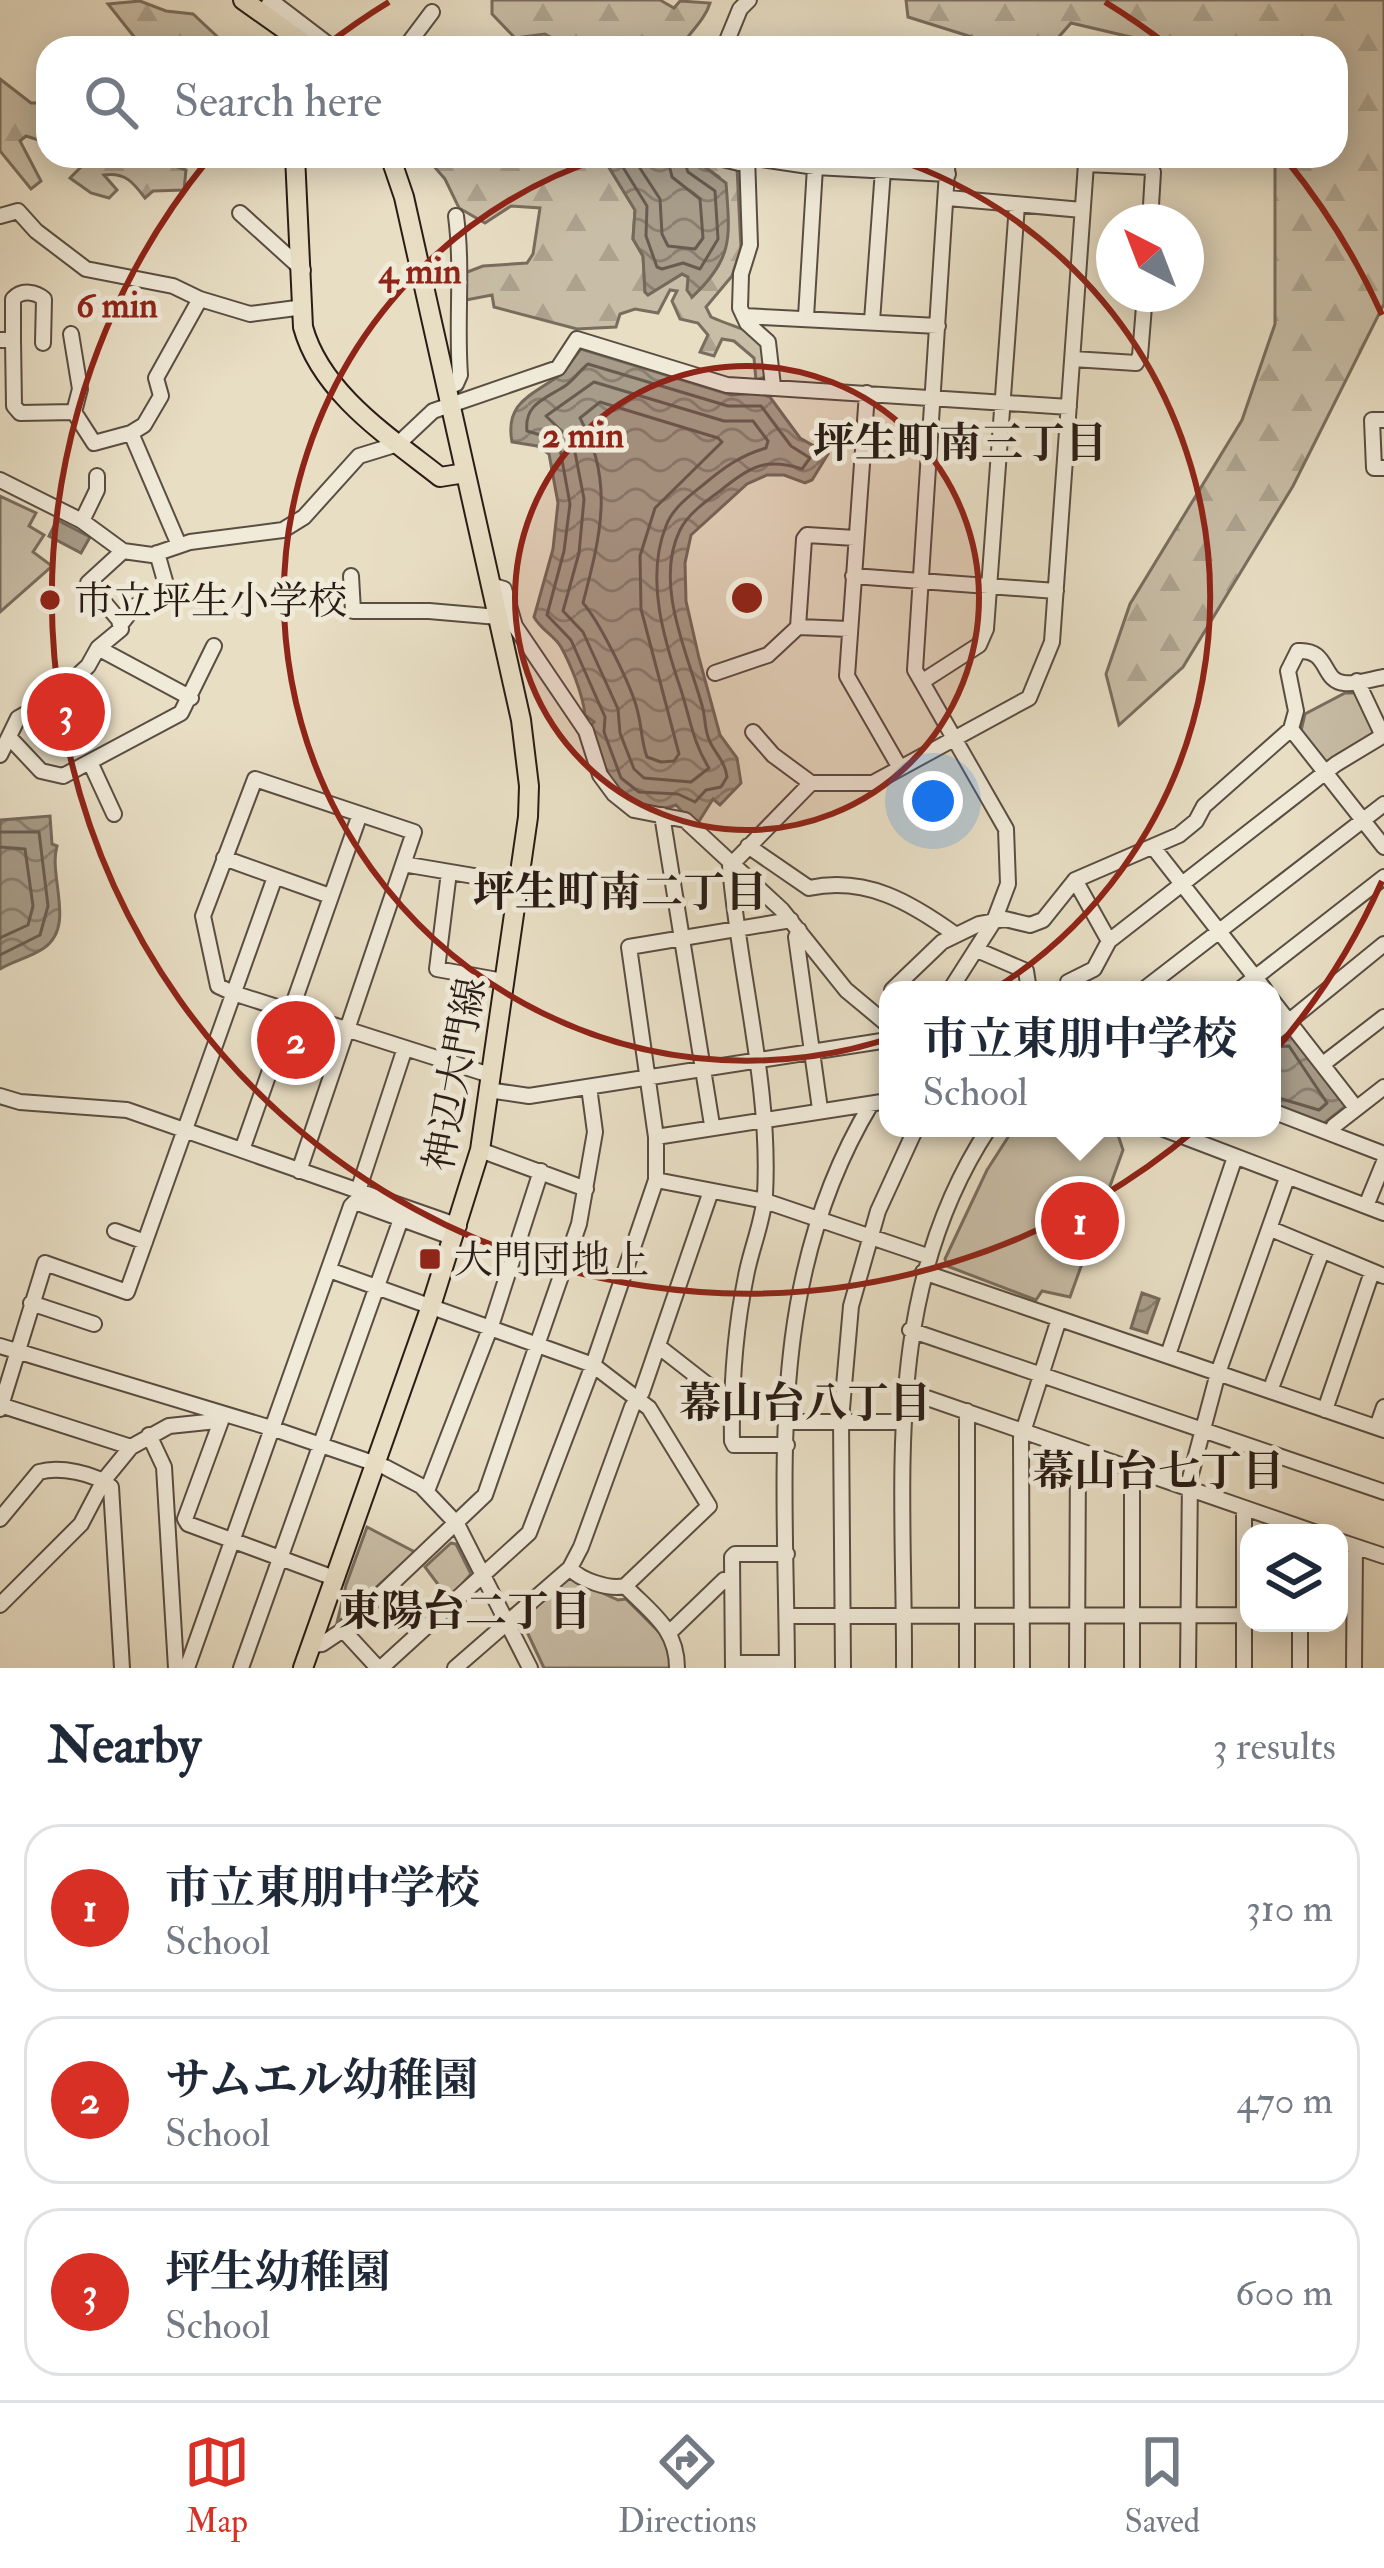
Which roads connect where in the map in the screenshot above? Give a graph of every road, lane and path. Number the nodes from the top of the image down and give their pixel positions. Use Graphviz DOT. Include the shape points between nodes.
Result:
graph roads {
  1 [pos="748,0"];
  2 [pos="252,4"];
  3 [pos="432,12"];
  4 [pos="292,36"];
  5 [pos="318,36"];
  6 [pos="414,36"];
  7 [pos="729,36"];
  8 [pos="296,168"];
  9 [pos="394,168"];
  10 [pos="747,168"];
  11 [pos="815,168"];
  12 [pos="849,168"];
  13 [pos="948,168"];
  14 [pos="1086,168"];
  15 [pos="1151,168"];
  16 [pos="883,170"];
  17 [pos="948,174"];
  18 [pos="948,198"];
  19 [pos="1151,204"];
  20 [pos="1017,205"];
  21 [pos="1082,210"];
  22 [pos="241,214"];
  23 [pos="0,216"];
  24 [pos="456,216"];
  25 [pos="303,270"];
  26 [pos="200,299"];
  27 [pos="304,307"];
  28 [pos="1144,312"];
  29 [pos="744,316"];
  30 [pos="806,316"];
  31 [pos="872,321"];
  32 [pos="938,326"];
  33 [pos="71,334"];
  34 [pos="6,340"];
  35 [pos="43,343"];
  36 [pos="1073,358"];
  37 [pos="446,386"];
  38 [pos="773,386"];
  39 [pos="867,393"];
  40 [pos="934,397"];
  41 [pos="1003,401"];
  42 [pos="451,407"];
  43 [pos="1069,407"];
  44 [pos="74,412"];
  45 [pos="1384,420"];
  46 [pos="131,433"];
  47 [pos="398,444"];
  48 [pos="1384,468"];
  49 [pos="465,472"];
  50 [pos="98,476"];
  51 [pos="0,480"];
  52 [pos="82,521"];
  53 [pos="855,538"];
  54 [pos="179,545"];
  55 [pos="123,551"];
  56 [pos="157,553"];
  57 [pos="351,575"];
  58 [pos="853,576"];
  59 [pos="921,581"];
  60 [pos="491,585"];
  61 [pos="990,585"];
  62 [pos="1056,591"];
  63 [pos="498,616"];
  64 [pos="122,624"];
  65 [pos="798,626"];
  66 [pos="849,629"];
  67 [pos="214,646"];
  68 [pos="98,648"];
  69 [pos="715,673"];
  70 [pos="1384,677"];
  71 [pos="922,681"];
  72 [pos="1357,681"];
  73 [pos="191,698"];
  74 [pos="1291,729"];
  75 [pos="753,732"];
  76 [pos="1383,735"];
  77 [pos="9,737"];
  78 [pos="955,740"];
  79 [pos="0,755"];
  80 [pos="90,762"];
  81 [pos="900,768"];
  82 [pos="1325,773"];
  83 [pos="812,783"];
  84 [pos="1384,804"];
  85 [pos="114,814"];
  86 [pos="360,814"];
  87 [pos="662,815"];
  88 [pos="1361,819"];
  89 [pos="748,845"];
  90 [pos="1153,847"];
  91 [pos="1384,847"];
  92 [pos="224,858"];
  93 [pos="404,864"];
  94 [pos="730,866"];
  95 [pos="448,872"];
  96 [pos="275,877"];
  97 [pos="1384,877"];
  98 [pos="1075,880"];
  99 [pos="521,884"];
  100 [pos="1181,885"];
  101 [pos="330,896"];
  102 [pos="994,921"];
  103 [pos="795,925"];
  104 [pos="736,932"];
  105 [pos="1219,932"];
  106 [pos="956,934"];
  107 [pos="681,939"];
  108 [pos="1109,941"];
  109 [pos="1384,944"];
  110 [pos="977,950"];
  111 [pos="503,981"];
  112 [pos="901,981"];
  113 [pos="958,981"];
  114 [pos="1028,981"];
  115 [pos="1070,981"];
  116 [pos="1155,981"];
  117 [pos="1258,981"];
  118 [pos="1263,981"];
  119 [pos="233,993"];
  120 [pos="879,1007"];
  121 [pos="290,1011"];
  122 [pos="1281,1011"];
  123 [pos="874,1014"];
  124 [pos="1384,1017"];
  125 [pos="879,1018"];
  126 [pos="1289,1021"];
  127 [pos="1281,1028"];
  128 [pos="347,1029"];
  129 [pos="879,1041"];
  130 [pos="405,1048"];
  131 [pos="813,1052"];
  132 [pos="758,1060"];
  133 [pos="1323,1064"];
  134 [pos="703,1070"];
  135 [pos="647,1079"];
  136 [pos="489,1082"];
  137 [pos="589,1087"];
  138 [pos="1384,1087"];
  139 [pos="0,1096"];
  140 [pos="879,1103"];
  141 [pos="872,1104"];
  142 [pos="1356,1108"];
  143 [pos="820,1109"];
  144 [pos="1281,1114"];
  145 [pos="766,1118"];
  146 [pos="712,1125"];
  147 [pos="184,1130"];
  148 [pos="1331,1133"];
  149 [pos="656,1137"];
  150 [pos="912,1137"];
  151 [pos="982,1137"];
  152 [pos="1197,1137"];
  153 [pos="242,1150"];
  154 [pos="480,1150"];
  155 [pos="1235,1157"];
  156 [pos="1384,1158"];
  157 [pos="299,1171"];
  158 [pos="541,1172"];
  159 [pos="1286,1178"];
  160 [pos="656,1180"];
  161 [pos="586,1189"];
  162 [pos="358,1191"];
  163 [pos="711,1191"];
  164 [pos="765,1201"];
  165 [pos="1366,1207"];
  166 [pos="1384,1214"];
  167 [pos="401,1219"];
  168 [pos="817,1219"];
  169 [pos="1271,1229"];
  170 [pos="116,1231"];
  171 [pos="457,1232"];
  172 [pos="869,1237"];
  173 [pos="145,1242"];
  174 [pos="1322,1251"];
  175 [pos="925,1264"];
  176 [pos="329,1270"];
  177 [pos="1378,1274"];
  178 [pos="376,1288"];
  179 [pos="31,1303"];
  180 [pos="431,1306"];
  181 [pos="1059,1319"];
  182 [pos="94,1324"];
  183 [pos="491,1326"];
  184 [pos="910,1330"];
  185 [pos="539,1344"];
  186 [pos="0,1346"];
  187 [pos="658,1346"];
  188 [pos="19,1352"];
  189 [pos="1168,1355"];
  190 [pos="593,1365"];
  191 [pos="1218,1373"];
  192 [pos="1041,1374"];
  193 [pos="904,1390"];
  194 [pos="1270,1391"];
  195 [pos="636,1400"];
  196 [pos="731,1403"];
  197 [pos="0,1407"];
  198 [pos="1384,1407"];
  199 [pos="1325,1410"];
  200 [pos="967,1411"];
  201 [pos="841,1420"];
  202 [pos="221,1421"];
  203 [pos="787,1422"];
  204 [pos="903,1422"];
  205 [pos="247,1423"];
  206 [pos="272,1428"];
  207 [pos="1380,1429"];
  208 [pos="1022,1430"];
  209 [pos="1202,1431"];
  210 [pos="149,1435"];
  211 [pos="787,1445"];
  212 [pos="320,1446"];
  213 [pos="130,1447"];
  214 [pos="1078,1450"];
  215 [pos="374,1463"];
  216 [pos="1132,1469"];
  217 [pos="104,1480"];
  218 [pos="1188,1490"];
  219 [pos="428,1491"];
  220 [pos="1384,1492"];
  221 [pos="1244,1508"];
  222 [pos="0,1519"];
  223 [pos="457,1524"];
  224 [pos="1244,1524"];
  225 [pos="1284,1524"];
  226 [pos="231,1542"];
  227 [pos="1348,1544"];
  228 [pos="1355,1546"];
  229 [pos="787,1553"];
  230 [pos="1384,1556"];
  231 [pos="280,1560"];
  232 [pos="570,1568"];
  233 [pos="483,1574"];
  234 [pos="334,1578"];
  235 [pos="732,1579"];
  236 [pos="625,1586"];
  237 [pos="0,1605"];
  238 [pos="1077,1614"];
  239 [pos="1131,1614"];
  240 [pos="966,1615"];
  241 [pos="1022,1615"];
  242 [pos="1188,1615"];
  243 [pos="1240,1615"];
  244 [pos="788,1616"];
  245 [pos="842,1616"];
  246 [pos="904,1616"];
  247 [pos="507,1621"];
  248 [pos="343,1630"];
  249 [pos="670,1632"];
  250 [pos="1245,1632"];
  251 [pos="1300,1632"];
  252 [pos="311,1645"];
  253 [pos="733,1665"];
  254 [pos="787,1665"];
  255 [pos="122,1668"];
  256 [pos="176,1668"];
  257 [pos="187,1668"];
  258 [pos="241,1668"];
  259 [pos="303,1668"];
  260 [pos="380,1668"];
  261 [pos="455,1668"];
  262 [pos="530,1668"];
  263 [pos="677,1668"];
  264 [pos="843,1668"];
  265 [pos="904,1668"];
  266 [pos="967,1668"];
  267 [pos="1022,1668"];
  268 [pos="1077,1668"];
  269 [pos="1132,1668"];
  270 [pos="1188,1668"];
  271 [pos="1244,1668"];
  272 [pos="1300,1668"];
  273 [pos="1354,1668"];
  1 -- 7 [label="street"];
  2 -- 4 [label="main road"];
  2 -- 5 [label="street" via="278,5"];
  3 -- 6 [label="street"];
  8 -- 25 [label="main road"];
  9 -- 37 [label="main road, 神辺大門線"];
  10 -- 29 [label="street"];
  11 -- 30 [label="street"];
  12 -- 16 [label="street"];
  13 -- 17 [label="street"];
  14 -- 21 [label="street"];
  15 -- 19 [label="street"];
  16 -- 17 [label="street"];
  16 -- 31 [label="street"];
  17 -- 18 [label="street"];
  18 -- 20 [label="street"];
  18 -- 32 [label="street"];
  20 -- 21 [label="street"];
  20 -- 41 [label="street"];
  21 -- 36 [label="street"];
  22 -- 25 [label="street"];
  23 -- 26 [label="street" via="18,211 86,269"];
  24 -- 37 [label="street" via="460,375"];
  25 -- 27 [label="main road"];
  26 -- 27 [label="street" via="250,314"];
  26 -- 46 [label="street" via="156,377 161,396"];
  27 -- 47 [label="main road" via="320,368"];
  28 -- 36 [label="street" via="1136,363"];
  29 -- 30 [label="street"];
  29 -- 38 [label="street" via="768,343"];
  30 -- 31 [label="street"];
  31 -- 32 [label="street"];
  32 -- 40 [label="street"];
  33 -- 44 [label="street" via="80,389"];
  34 -- 35 [label="street" via="13,299 38,293"];
  34 -- 44 [label="street" via="20,413"];
  36 -- 43 [label="street"];
  37 -- 42 [label="main road, 神辺大門線"];
  38 -- 39 [label="street"];
  38 -- 42 [label="street" via="711,382 577,339 558,368"];
  39 -- 40 [label="street"];
  39 -- 53 [label="street"];
  40 -- 41 [label="street"];
  40 -- 59 [label="street"];
  41 -- 43 [label="street"];
  41 -- 61 [label="street"];
  42 -- 47 [label="street" via="433,411"];
  42 -- 49 [label="main road, 神辺大門線"];
  43 -- 62 [label="street"];
  44 -- 46 [label="street" via="94,443"];
  45 -- 48 [label="street" via="1372,420 1374,468"];
  46 -- 54 [label="street"];
  47 -- 49 [label="main road" via="440,477"];
  47 -- 54 [label="street" via="359,456 283,530"];
  49 -- 60 [label="main road, 神辺大門線"];
  50 -- 52 [label="street"];
  51 -- 52 [label="street"];
  52 -- 55 [label="street"];
  53 -- 58 [label="street"];
  53 -- 65 [label="street" via="804,539"];
  54 -- 56 [label="street"];
  55 -- 56 [label="street"];
  55 -- 64 [label="street" via="88,583"];
  56 -- 64 [label="street" via="169,596 135,606"];
  57 -- 63 [label="street" via="353,611"];
  58 -- 59 [label="street"];
  58 -- 66 [label="street"];
  59 -- 61 [label="street"];
  59 -- 71 [label="street" via="915,670"];
  60 -- 63 [label="main road, 神辺大門線"];
  60 -- 87 [label="street" via="504,589 515,626 586,731 614,794 634,810"];
  61 -- 62 [label="street"];
  61 -- 71 [label="street" via="980,645"];
  62 -- 78 [label="street" via="1052,642 1029,698"];
  63 -- 99 [label="main road, 神辺大門線" via="529,786"];
  64 -- 68 [label="street"];
  65 -- 66 [label="street"];
  65 -- 69 [label="street" via="768,655"];
  66 -- 81 [label="street" via="847,676"];
  67 -- 73 [label="street"];
  68 -- 73 [label="street"];
  68 -- 77 [label="street" via="52,699 18,718"];
  70 -- 72 [label="street"];
  71 -- 78 [label="street"];
  72 -- 74 [label="street" via="1335,681 1319,656 1298,651 1288,671"];
  72 -- 76 [label="street"];
  73 -- 80 [label="street" via="181,713"];
  74 -- 82 [label="street"];
  74 -- 90 [label="street" via="1192,824"];
  75 -- 83 [label="street"];
  76 -- 82 [label="street"];
  77 -- 79 [label="street"];
  77 -- 80 [label="street" via="50,776"];
  78 -- 81 [label="street"];
  78 -- 102 [label="street" via="1006,829 1008,884"];
  80 -- 85 [label="street"];
  81 -- 83 [label="street" via="867,785"];
  82 -- 88 [label="street"];
  82 -- 100 [label="street"];
  83 -- 89 [label="street"];
  84 -- 88 [label="street"];
  86 -- 92 [label="street" via="255,779"];
  86 -- 93 [label="street" via="414,832"];
  86 -- 101 [label="street"];
  87 -- 94 [label="street" via="685,820"];
  87 -- 107 [label="street"];
  88 -- 91 [label="street"];
  88 -- 105 [label="street"];
  89 -- 94 [label="street"];
  89 -- 106 [label="street" via="809,888 871,886"];
  90 -- 98 [label="street"];
  90 -- 100 [label="street"];
  92 -- 96 [label="street"];
  92 -- 119 [label="street" via="203,916 214,977"];
  93 -- 95 [label="street"];
  93 -- 128 [label="street"];
  94 -- 103 [label="street"];
  94 -- 104 [label="street"];
  95 -- 99 [label="street"];
  95 -- 111 [label="street" via="436,969"];
  96 -- 101 [label="street"];
  96 -- 119 [label="street"];
  97 -- 118 [label="street"];
  98 -- 102 [label="street" via="1043,920"];
  98 -- 108 [label="street"];
  99 -- 111 [label="main road, 神辺大門線"];
  100 -- 105 [label="street"];
  100 -- 108 [label="street"];
  101 -- 121 [label="street"];
  102 -- 106 [label="street"];
  102 -- 110 [label="street"];
  103 -- 104 [label="street"];
  103 -- 123 [label="street"];
  103 -- 131 [label="street"];
  104 -- 107 [label="street"];
  104 -- 132 [label="street"];
  105 -- 116 [label="street"];
  105 -- 117 [label="street"];
  106 -- 112 [label="street"];
  107 -- 134 [label="street"];
  107 -- 135 [label="street" via="629,947"];
  108 -- 115 [label="street" via="1094,969"];
  109 -- 126 [label="street"];
  110 -- 113 [label="street"];
  110 -- 114 [label="street" via="1026,971"];
  111 -- 136 [label="main road, 神辺大門線"];
  119 -- 121 [label="street"];
  119 -- 147 [label="street"];
  120 -- 123 [label="street"];
  121 -- 128 [label="street"];
  121 -- 153 [label="street"];
  122 -- 126 [label="street"];
  123 -- 125 [label="street"];
  124 -- 133 [label="street"];
  126 -- 127 [label="street"];
  126 -- 133 [label="street"];
  128 -- 130 [label="street"];
  128 -- 157 [label="street"];
  129 -- 131 [label="street"];
  130 -- 136 [label="street"];
  130 -- 162 [label="street"];
  131 -- 132 [label="street"];
  131 -- 143 [label="street"];
  132 -- 134 [label="street"];
  132 -- 145 [label="street"];
  133 -- 142 [label="street"];
  134 -- 135 [label="street"];
  134 -- 146 [label="street"];
  135 -- 137 [label="street"];
  135 -- 149 [label="street"];
  136 -- 137 [label="street" via="530,1096"];
  136 -- 154 [label="main road, 神辺大門線"];
  137 -- 161 [label="street" via="595,1132"];
  138 -- 142 [label="street"];
  139 -- 147 [label="street" via="127,1110"];
  140 -- 141 [label="street"];
  141 -- 143 [label="street"];
  141 -- 168 [label="street"];
  142 -- 148 [label="street"];
  143 -- 145 [label="street"];
  144 -- 148 [label="street"];
  145 -- 146 [label="street"];
  145 -- 164 [label="street"];
  146 -- 149 [label="street"];
  147 -- 153 [label="street"];
  147 -- 173 [label="street"];
  148 -- 156 [label="street"];
  149 -- 160 [label="street"];
  150 -- 172 [label="street"];
  151 -- 175 [label="street"];
  152 -- 155 [label="street"];
  153 -- 157 [label="street"];
  154 -- 158 [label="street"];
  154 -- 171 [label="main road, 神辺大門線"];
  155 -- 159 [label="street"];
  155 -- 189 [label="street"];
  156 -- 165 [label="street"];
  157 -- 162 [label="street"];
  158 -- 161 [label="street"];
  158 -- 183 [label="street"];
  159 -- 165 [label="street"];
  159 -- 169 [label="street"];
  160 -- 163 [label="street"];
  160 -- 190 [label="street"];
  161 -- 185 [label="street"];
  162 -- 171 [label="street"];
  163 -- 164 [label="street"];
  163 -- 187 [label="street"];
  164 -- 168 [label="street"];
  164 -- 196 [label="street" via="746,1274"];
  165 -- 166 [label="street"];
  167 -- 171 [label="street"];
  167 -- 176 [label="street" via="355,1202"];
  167 -- 178 [label="street"];
  168 -- 172 [label="street"];
  168 -- 203 [label="street" via="798,1285"];
  169 -- 174 [label="street"];
  169 -- 191 [label="street"];
  170 -- 173 [label="street"];
  171 -- 180 [label="main road, 神辺大門線"];
  172 -- 175 [label="street"];
  172 -- 201 [label="street" via="851,1306"];
  173 -- 179 [label="street" via="127,1292 46,1263"];
  174 -- 177 [label="street"];
  174 -- 194 [label="street"];
  175 -- 181 [label="street"];
  175 -- 184 [label="street"];
  176 -- 178 [label="street"];
  176 -- 206 [label="street"];
  177 -- 199 [label="street"];
  178 -- 180 [label="street"];
  178 -- 212 [label="street"];
  179 -- 182 [label="street"];
  179 -- 188 [label="street"];
  180 -- 183 [label="street"];
  180 -- 215 [label="main road, 神辺大門線"];
  181 -- 189 [label="street"];
  181 -- 192 [label="street"];
  183 -- 185 [label="street"];
  183 -- 219 [label="street"];
  184 -- 192 [label="street"];
  184 -- 193 [label="street"];
  185 -- 190 [label="street"];
  185 -- 223 [label="street" via="485,1495"];
  186 -- 188 [label="street"];
  187 -- 195 [label="street"];
  187 -- 196 [label="street"];
  188 -- 197 [label="street"];
  188 -- 205 [label="street"];
  189 -- 191 [label="street"];
  190 -- 195 [label="street"];
  190 -- 233 [label="street" via="533,1525"];
  191 -- 194 [label="street"];
  191 -- 209 [label="street"];
  192 -- 208 [label="street"];
  192 -- 209 [label="street"];
  193 -- 200 [label="street"];
  193 -- 204 [label="street"];
  194 -- 199 [label="street"];
  195 -- 232 [label="street"];
  195 -- 236 [label="street" via="663,1427 710,1506"];
  196 -- 211 [label="street" via="734,1444"];
  197 -- 213 [label="street"];
  198 -- 207 [label="street"];
  199 -- 207 [label="street"];
  200 -- 208 [label="street"];
  200 -- 240 [label="street"];
  201 -- 203 [label="street"];
  201 -- 204 [label="street"];
  201 -- 245 [label="street"];
  202 -- 205 [label="street"];
  202 -- 210 [label="street"];
  202 -- 226 [label="street" via="185,1520"];
  203 -- 211 [label="street"];
  204 -- 246 [label="street"];
  205 -- 206 [label="street"];
  206 -- 212 [label="street"];
  206 -- 226 [label="street"];
  208 -- 214 [label="street"];
  208 -- 241 [label="street"];
  209 -- 218 [label="street"];
  209 -- 220 [label="street"];
  210 -- 213 [label="street"];
  210 -- 256 [label="street" via="164,1467"];
  211 -- 229 [label="street"];
  212 -- 215 [label="street"];
  212 -- 231 [label="street"];
  213 -- 217 [label="street"];
  214 -- 216 [label="street"];
  214 -- 238 [label="street"];
  215 -- 219 [label="street"];
  215 -- 234 [label="main road, 神辺大門線"];
  216 -- 218 [label="street"];
  216 -- 239 [label="street"];
  217 -- 222 [label="street" via="48,1468"];
  217 -- 237 [label="street" via="81,1524"];
  217 -- 255 [label="street" via="111,1486"];
  218 -- 221 [label="street"];
  218 -- 242 [label="street"];
  219 -- 223 [label="street"];
  221 -- 224 [label="street"];
  221 -- 225 [label="street"];
  223 -- 233 [label="street"];
  223 -- 248 [label="street"];
  226 -- 231 [label="street"];
  226 -- 257 [label="street"];
  227 -- 228 [label="street"];
  228 -- 230 [label="street"];
  228 -- 273 [label="street"];
  229 -- 235 [label="street" via="734,1554"];
  229 -- 244 [label="street"];
  231 -- 234 [label="street"];
  231 -- 258 [label="street"];
  232 -- 236 [label="street"];
  232 -- 247 [label="street"];
  233 -- 247 [label="street"];
  233 -- 260 [label="street"];
  234 -- 252 [label="main road, 神辺大門線"];
  235 -- 249 [label="street"];
  235 -- 253 [label="street"];
  236 -- 249 [label="street"];
  238 -- 239 [label="street"];
  238 -- 241 [label="street"];
  238 -- 268 [label="street"];
  239 -- 242 [label="street"];
  239 -- 269 [label="street"];
  240 -- 241 [label="street"];
  240 -- 246 [label="street"];
  240 -- 266 [label="street"];
  241 -- 267 [label="street"];
  242 -- 243 [label="street"];
  242 -- 270 [label="street"];
  244 -- 245 [label="street"];
  244 -- 254 [label="street"];
  245 -- 246 [label="street"];
  245 -- 264 [label="street"];
  246 -- 265 [label="street"];
  247 -- 261 [label="street"];
  247 -- 262 [label="street"];
  248 -- 252 [label="street"];
  248 -- 260 [label="street"];
  249 -- 263 [label="street"];
  250 -- 271 [label="street"];
  251 -- 272 [label="street"];
  252 -- 259 [label="main road, 神辺大門線"];
  253 -- 254 [label="street"];
}
